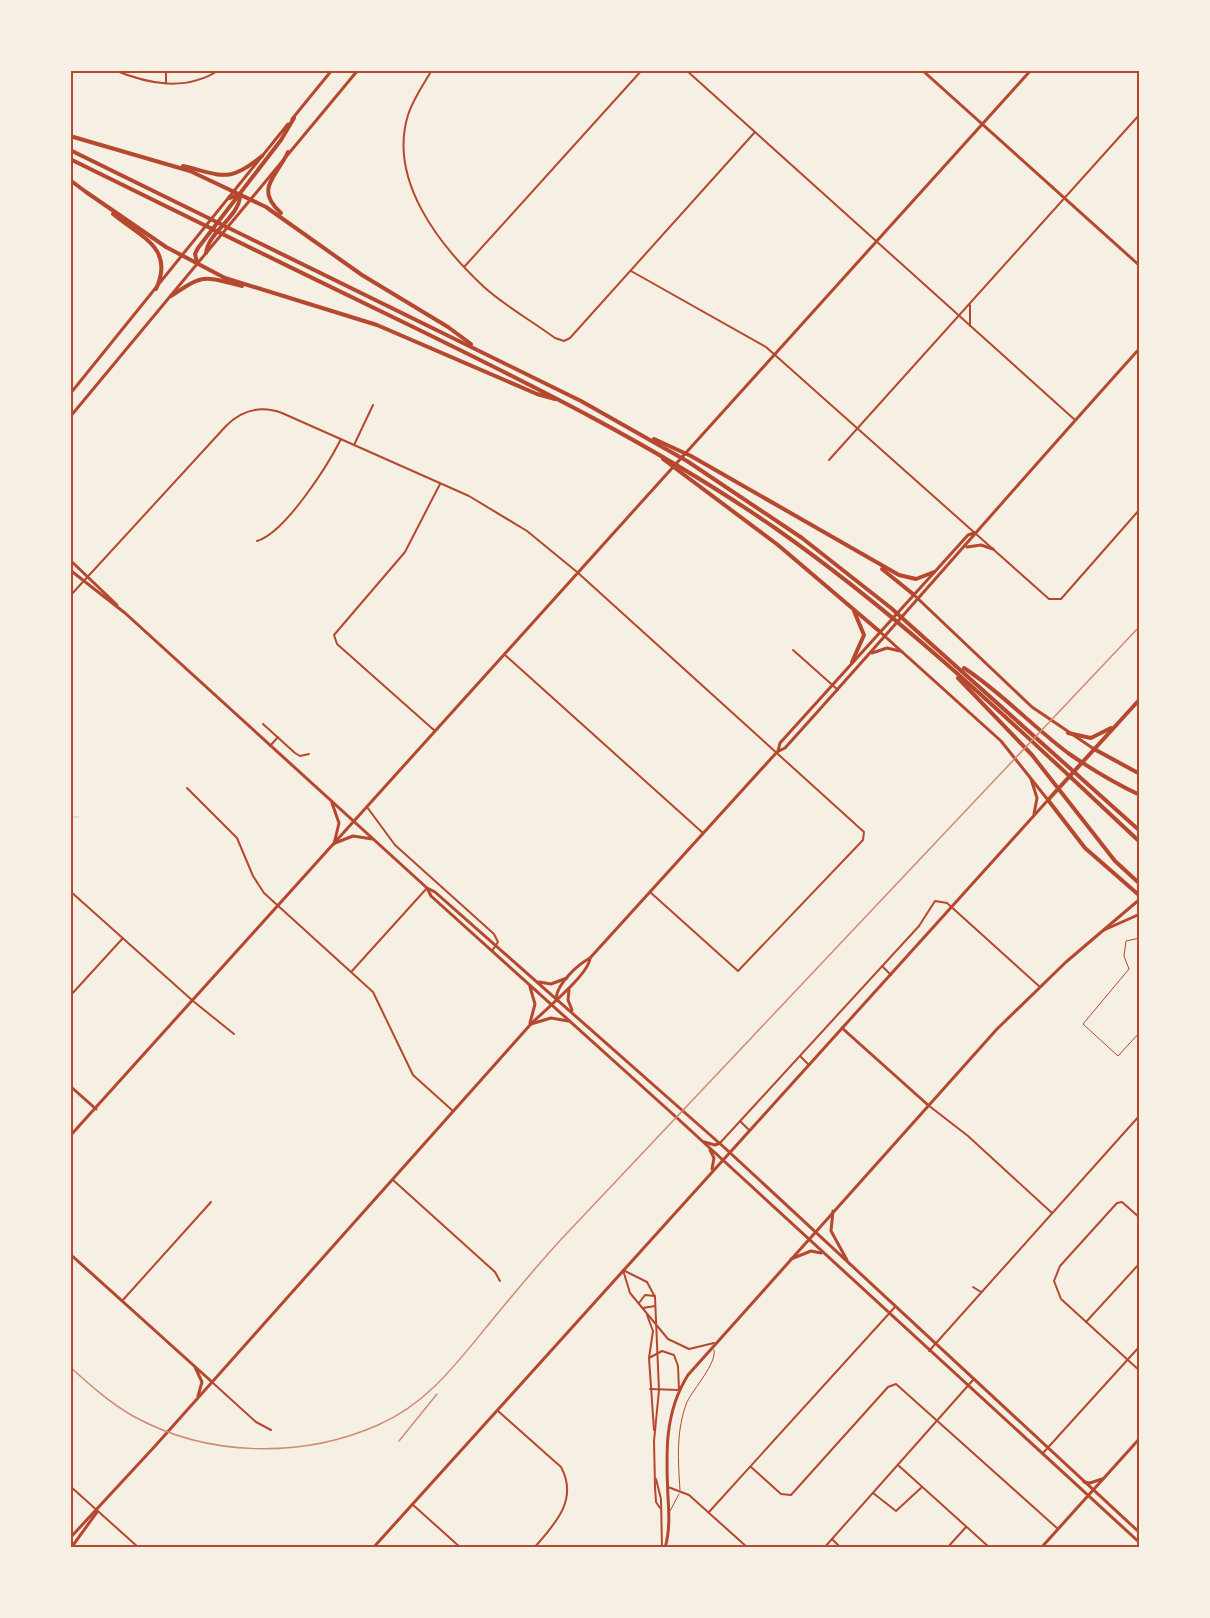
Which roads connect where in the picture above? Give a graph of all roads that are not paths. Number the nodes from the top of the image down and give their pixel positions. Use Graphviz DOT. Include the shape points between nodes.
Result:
graph roads {
  1 [pos="114,70"];
  2 [pos="166,70"];
  3 [pos="219,70"];
  4 [pos="332,70"];
  5 [pos="358,70"];
  6 [pos="432,70"];
  7 [pos="642,70"];
  8 [pos="686,70"];
  9 [pos="922,70"];
  10 [pos="1031,70"];
  11 [pos="166,84"];
  12 [pos="1140,114"];
  13 [pos="294,118"];
  14 [pos="983,125"];
  15 [pos="755,132"];
  16 [pos="70,136"];
  17 [pos="70,150"];
  18 [pos="288,152"];
  19 [pos="262,156"];
  20 [pos="70,159"];
  21 [pos="167,163"];
  22 [pos="70,180"];
  23 [pos="234,191"];
  24 [pos="86,192"];
  25 [pos="240,195"];
  26 [pos="229,198"];
  27 [pos="1064,198"];
  28 [pos="249,199"];
  29 [pos="233,211"];
  30 [pos="291,222"];
  31 [pos="878,242"];
  32 [pos="206,253"];
  33 [pos="182,256"];
  34 [pos="198,263"];
  35 [pos="1140,266"];
  36 [pos="465,267"];
  37 [pos="631,271"];
  38 [pos="156,289"];
  39 [pos="171,296"];
  40 [pos="286,297"];
  41 [pos="970,303"];
  42 [pos="959,315"];
  43 [pos="970,326"];
  44 [pos="1140,348"];
  45 [pos="479,350"];
  46 [pos="776,356"];
  47 [pos="70,393"];
  48 [pos="562,400"];
  49 [pos="373,405"];
  50 [pos="70,417"];
  51 [pos="1075,420"];
  52 [pos="858,429"];
  53 [pos="641,434"];
  54 [pos="341,439"];
  55 [pos="354,444"];
  56 [pos="656,452"];
  57 [pos="829,460"];
  58 [pos="440,484"];
  59 [pos="1140,509"];
  60 [pos="974,533"];
  61 [pos="257,541"];
  62 [pos="993,549"];
  63 [pos="963,550"];
  64 [pos="860,553"];
  65 [pos="70,560"];
  66 [pos="70,570"];
  67 [pos="577,572"];
  68 [pos="934,572"];
  69 [pos="89,578"];
  70 [pos="84,581"];
  71 [pos="913,594"];
  72 [pos="70,596"];
  73 [pos="919,599"];
  74 [pos="853,608"];
  75 [pos="120,609"];
  76 [pos="879,631"];
  77 [pos="885,637"];
  78 [pos="793,650"];
  79 [pos="904,653"];
  80 [pos="504,654"];
  81 [pos="869,655"];
  82 [pos="952,660"];
  83 [pos="852,662"];
  84 [pos="948,666"];
  85 [pos="832,685"];
  86 [pos="838,691"];
  87 [pos="1140,699"];
  88 [pos="263,724"];
  89 [pos="1114,727"];
  90 [pos="435,731"];
  91 [pos="1068,733"];
  92 [pos="278,737"];
  93 [pos="270,746"];
  94 [pos="1094,749"];
  95 [pos="777,752"];
  96 [pos="309,754"];
  97 [pos="1021,763"];
  98 [pos="1140,774"];
  99 [pos="187,788"];
  100 [pos="1140,795"];
  101 [pos="1048,800"];
  102 [pos="332,802"];
  103 [pos="367,807"];
  104 [pos="1034,816"];
  105 [pos="353,821"];
  106 [pos="1140,831"];
  107 [pos="703,833"];
  108 [pos="374,840"];
  109 [pos="1140,842"];
  110 [pos="334,844"];
  111 [pos="1140,884"];
  112 [pos="427,888"];
  113 [pos="70,891"];
  114 [pos="650,892"];
  115 [pos="1140,897"];
  116 [pos="278,906"];
  117 [pos="951,908"];
  118 [pos="1140,914"];
  119 [pos="1102,931"];
  120 [pos="123,938"];
  121 [pos="1140,938"];
  122 [pos="496,945"];
  123 [pos="492,951"];
  124 [pos="590,958"];
  125 [pos="882,966"];
  126 [pos="352,971"];
  127 [pos="891,975"];
  128 [pos="569,977"];
  129 [pos="536,980"];
  130 [pos="527,982"];
  131 [pos="573,984"];
  132 [pos="1040,987"];
  133 [pos="70,996"];
  134 [pos="556,998"];
  135 [pos="193,1001"];
  136 [pos="550,1004"];
  137 [pos="574,1014"];
  138 [pos="571,1022"];
  139 [pos="530,1025"];
  140 [pos="843,1028"];
  141 [pos="1140,1032"];
  142 [pos="234,1034"];
  143 [pos="801,1057"];
  144 [pos="808,1064"];
  145 [pos="70,1086"];
  146 [pos="928,1105"];
  147 [pos="96,1109"];
  148 [pos="454,1111"];
  149 [pos="1140,1115"];
  150 [pos="740,1121"];
  151 [pos="749,1130"];
  152 [pos="70,1136"];
  153 [pos="702,1142"];
  154 [pos="720,1143"];
  155 [pos="730,1152"];
  156 [pos="723,1160"];
  157 [pos="710,1173"];
  158 [pos="393,1180"];
  159 [pos="211,1202"];
  160 [pos="834,1210"];
  161 [pos="1052,1213"];
  162 [pos="1140,1218"];
  163 [pos="815,1231"];
  164 [pos="807,1239"];
  165 [pos="70,1254"];
  166 [pos="827,1257"];
  167 [pos="789,1259"];
  168 [pos="848,1262"];
  169 [pos="1140,1263"];
  170 [pos="623,1270"];
  171 [pos="500,1281"];
  172 [pos="973,1287"];
  173 [pos="981,1292"];
  174 [pos="656,1297"];
  175 [pos="122,1301"];
  176 [pos="639,1303"];
  177 [pos="656,1305"];
  178 [pos="895,1307"];
  179 [pos="644,1310"];
  180 [pos="889,1314"];
  181 [pos="1086,1322"];
  182 [pos="657,1327"];
  183 [pos="713,1344"];
  184 [pos="934,1345"];
  185 [pos="1140,1346"];
  186 [pos="929,1351"];
  187 [pos="659,1352"];
  188 [pos="649,1358"];
  189 [pos="1127,1360"];
  190 [pos="195,1367"];
  191 [pos="1140,1371"];
  192 [pos="973,1380"];
  193 [pos="212,1382"];
  194 [pos="968,1386"];
  195 [pos="650,1389"];
  196 [pos="659,1390"];
  197 [pos="679,1390"];
  198 [pos="198,1398"];
  199 [pos="497,1410"];
  200 [pos="938,1421"];
  201 [pos="271,1430"];
  202 [pos="655,1433"];
  203 [pos="1140,1438"];
  204 [pos="1047,1449"];
  205 [pos="1042,1454"];
  206 [pos="898,1465"];
  207 [pos="751,1467"];
  208 [pos="656,1476"];
  209 [pos="1102,1479"];
  210 [pos="1081,1480"];
  211 [pos="70,1486"];
  212 [pos="667,1487"];
  213 [pos="922,1487"];
  214 [pos="680,1491"];
  215 [pos="1092,1491"];
  216 [pos="873,1493"];
  217 [pos="1087,1496"];
  218 [pos="412,1504"];
  219 [pos="660,1508"];
  220 [pos="98,1510"];
  221 [pos="709,1512"];
  222 [pos="668,1514"];
  223 [pos="966,1527"];
  224 [pos="1058,1529"];
  225 [pos="1140,1533"];
  226 [pos="70,1538"];
  227 [pos="832,1539"];
  228 [pos="1138,1544"];
  229 [pos="71,1548"];
  230 [pos="140,1548"];
  231 [pos="373,1548"];
  232 [pos="461,1548"];
  233 [pos="534,1548"];
  234 [pos="664,1548"];
  235 [pos="748,1548"];
  236 [pos="824,1548"];
  237 [pos="841,1548"];
  238 [pos="947,1548"];
  239 [pos="990,1548"];
  240 [pos="1041,1548"];
  1 -- 11 [label="street" via="144,82"];
  2 -- 11 [label="street"];
  3 -- 11 [label="street" via="198,80"];
  4 -- 13 [label="main road"];
  5 -- 18 [label="main road"];
  6 -- 36 [label="street" via="408,115 403,156 406,174 429,221"];
  7 -- 36 [label="street"];
  8 -- 15 [label="street"];
  9 -- 14 [label="main road"];
  10 -- 14 [label="main road"];
  12 -- 27 [label="street"];
  13 -- 19 [label="main road"];
  13 -- 25 [label="highway"];
  14 -- 27 [label="main road"];
  14 -- 31 [label="main road"];
  15 -- 31 [label="street"];
  15 -- 37 [label="street"];
  16 -- 21 [label="highway"];
  17 -- 45 [label="highway"];
  18 -- 28 [label="main road"];
  18 -- 30 [label="highway" via="271,180 268,194 272,205"];
  19 -- 21 [label="highway" via="231,176"];
  19 -- 23 [label="main road"];
  20 -- 48 [label="highway"];
  21 -- 23 [label="highway"];
  22 -- 24 [label="highway"];
  23 -- 25 [label="highway"];
  23 -- 26 [label="main road"];
  24 -- 33 [label="highway"];
  24 -- 38 [label="highway" via="158,251 163,269"];
  25 -- 26 [label="highway"];
  25 -- 28 [label="highway"];
  25 -- 29 [label="highway"];
  26 -- 33 [label="main road"];
  27 -- 35 [label="main road"];
  27 -- 41 [label="street"];
  28 -- 29 [label="main road"];
  28 -- 30 [label="highway"];
  29 -- 32 [label="highway"];
  29 -- 34 [label="highway" via="202,242 195,254"];
  30 -- 45 [label="highway" via="362,275"];
  31 -- 42 [label="street"];
  31 -- 46 [label="main road"];
  32 -- 34 [label="main road"];
  33 -- 34 [label="highway"];
  33 -- 38 [label="main road"];
  34 -- 39 [label="main road"];
  34 -- 40 [label="highway" via="225,278"];
  36 -- 37 [label="street" via="492,292 564,341"];
  37 -- 46 [label="street" via="747,335"];
  38 -- 47 [label="main road"];
  39 -- 40 [label="highway" via="190,281 205,278"];
  39 -- 50 [label="main road"];
  40 -- 48 [label="highway" via="377,325 537,394"];
  41 -- 42 [label="street"];
  41 -- 43 [label="street"];
  42 -- 43 [label="street"];
  42 -- 52 [label="street"];
  43 -- 51 [label="street"];
  44 -- 51 [label="main road"];
  45 -- 53 [label="highway"];
  46 -- 52 [label="street"];
  46 -- 67 [label="main road"];
  48 -- 56 [label="highway"];
  49 -- 55 [label="street"];
  51 -- 60 [label="main road"];
  52 -- 57 [label="street"];
  52 -- 60 [label="street"];
  53 -- 64 [label="highway" via="681,450"];
  53 -- 82 [label="highway" via="802,538"];
  54 -- 55 [label="street"];
  54 -- 61 [label="street" via="323,474 270,535"];
  54 -- 69 [label="street" via="279,412 255,410 238,416"];
  55 -- 58 [label="street"];
  56 -- 74 [label="highway"];
  56 -- 84 [label="highway" via="818,559"];
  58 -- 67 [label="street" via="485,504"];
  58 -- 90 [label="street" via="405,552 335,631 334,637 337,644"];
  59 -- 62 [label="street" via="1060,599 1053,601"];
  60 -- 62 [label="street"];
  60 -- 63 [label="main road"];
  60 -- 68 [label="main road"];
  62 -- 63 [label="main road" via="977,544"];
  63 -- 73 [label="main road"];
  64 -- 68 [label="highway" via="909,578"];
  64 -- 71 [label="highway"];
  65 -- 69 [label="main road"];
  66 -- 70 [label="main road"];
  67 -- 80 [label="main road"];
  67 -- 95 [label="street"];
  68 -- 71 [label="main road"];
  69 -- 70 [label="street"];
  69 -- 75 [label="main road"];
  70 -- 72 [label="street"];
  70 -- 75 [label="main road"];
  71 -- 73 [label="main road"];
  71 -- 76 [label="main road"];
  73 -- 77 [label="main road"];
  73 -- 91 [label="main road" via="1013,690"];
  74 -- 76 [label="highway"];
  74 -- 83 [label="highway" via="864,635"];
  75 -- 93 [label="main road"];
  76 -- 77 [label="main road"];
  76 -- 83 [label="main road"];
  77 -- 79 [label="main road"];
  77 -- 81 [label="main road"];
  78 -- 85 [label="street"];
  79 -- 81 [label="main road" via="887,648"];
  79 -- 97 [label="main road"];
  80 -- 90 [label="main road"];
  80 -- 107 [label="street"];
  81 -- 86 [label="main road"];
  82 -- 100 [label="highway" via="983,681 1068,753"];
  82 -- 106 [label="highway"];
  83 -- 85 [label="main road"];
  84 -- 109 [label="highway"];
  84 -- 111 [label="highway" via="1032,755 1115,861"];
  85 -- 86 [label="street"];
  85 -- 95 [label="main road" via="780,743"];
  86 -- 95 [label="main road"];
  87 -- 89 [label="highway"];
  88 -- 92 [label="street"];
  89 -- 91 [label="highway" via="1091,738"];
  89 -- 94 [label="highway"];
  90 -- 103 [label="main road"];
  91 -- 94 [label="main road"];
  92 -- 93 [label="street"];
  92 -- 96 [label="street" via="300,756"];
  93 -- 102 [label="main road"];
  94 -- 98 [label="highway"];
  94 -- 101 [label="highway"];
  95 -- 107 [label="main road"];
  95 -- 114 [label="street" via="865,834 863,840 738,972"];
  97 -- 101 [label="main road"];
  97 -- 104 [label="main road" via="1036,795"];
  99 -- 116 [label="street" via="237,838 258,886"];
  101 -- 104 [label="main road"];
  101 -- 115 [label="highway" via="1085,848"];
  102 -- 105 [label="main road"];
  102 -- 110 [label="main road" via="339,823"];
  103 -- 105 [label="main road"];
  103 -- 122 [label="street" via="395,845 494,934"];
  104 -- 117 [label="main road"];
  105 -- 108 [label="main road"];
  105 -- 110 [label="main road"];
  107 -- 114 [label="main road"];
  108 -- 110 [label="main road" via="353,836"];
  108 -- 112 [label="main road"];
  110 -- 116 [label="main road"];
  112 -- 122 [label="main road"];
  112 -- 123 [label="main road"];
  112 -- 126 [label="street"];
  113 -- 120 [label="street"];
  114 -- 124 [label="main road"];
  115 -- 119 [label="main road"];
  116 -- 126 [label="street"];
  116 -- 135 [label="main road"];
  117 -- 125 [label="street" via="944,901 933,902 919,926"];
  117 -- 127 [label="main road"];
  117 -- 132 [label="street"];
  118 -- 119 [label="main road"];
  119 -- 132 [label="main road"];
  120 -- 133 [label="street"];
  120 -- 135 [label="street"];
  121 -- 141 [label="lane" via="1126,942 1124,956 1129,969 1083,1024 1118,1056"];
  122 -- 123 [label="street"];
  122 -- 129 [label="main road"];
  123 -- 130 [label="main road"];
  124 -- 128 [label="main road"];
  124 -- 131 [label="main road"];
  125 -- 127 [label="street"];
  125 -- 143 [label="street"];
  126 -- 148 [label="street" via="377,998 413,1075"];
  127 -- 140 [label="main road"];
  128 -- 129 [label="main road" via="551,984"];
  128 -- 134 [label="main road"];
  129 -- 134 [label="main road"];
  130 -- 136 [label="main road"];
  130 -- 139 [label="main road" via="535,997"];
  131 -- 134 [label="main road"];
  131 -- 137 [label="main road" via="568,997"];
  132 -- 146 [label="main road"];
  134 -- 136 [label="main road"];
  134 -- 137 [label="main road"];
  135 -- 142 [label="street"];
  135 -- 147 [label="main road"];
  136 -- 138 [label="main road"];
  136 -- 139 [label="main road"];
  137 -- 154 [label="main road"];
  138 -- 139 [label="main road" via="551,1018"];
  138 -- 153 [label="main road"];
  139 -- 148 [label="main road"];
  140 -- 144 [label="main road"];
  140 -- 146 [label="main road"];
  143 -- 144 [label="street"];
  143 -- 150 [label="street"];
  144 -- 151 [label="main road"];
  145 -- 147 [label="main road"];
  146 -- 160 [label="main road"];
  146 -- 161 [label="street"];
  147 -- 152 [label="main road"];
  148 -- 158 [label="main road"];
  149 -- 161 [label="street"];
  150 -- 151 [label="street"];
  150 -- 154 [label="street"];
  151 -- 155 [label="main road"];
  153 -- 154 [label="main road"];
  153 -- 156 [label="main road"];
  153 -- 157 [label="main road" via="714,1158"];
  154 -- 155 [label="main road"];
  155 -- 156 [label="main road"];
  155 -- 163 [label="main road"];
  156 -- 157 [label="main road"];
  156 -- 164 [label="main road"];
  157 -- 170 [label="main road"];
  158 -- 171 [label="street" via="495,1272"];
  158 -- 193 [label="main road"];
  159 -- 175 [label="street"];
  160 -- 163 [label="main road"];
  160 -- 168 [label="main road" via="831,1231"];
  161 -- 173 [label="street"];
  162 -- 181 [label="street" via="1120,1201 1060,1266 1054,1278 1058,1296"];
  163 -- 164 [label="main road"];
  163 -- 168 [label="main road"];
  164 -- 166 [label="main road"];
  164 -- 167 [label="main road"];
  165 -- 175 [label="main road"];
  166 -- 167 [label="main road" via="814,1250"];
  166 -- 180 [label="main road"];
  167 -- 183 [label="main road"];
  168 -- 178 [label="main road"];
  169 -- 181 [label="street"];
  170 -- 174 [label="street" via="647,1282"];
  170 -- 176 [label="street" via="628,1290"];
  170 -- 199 [label="main road"];
  172 -- 173 [label="street"];
  173 -- 184 [label="street"];
  174 -- 176 [label="street" via="645,1295"];
  174 -- 177 [label="street"];
  175 -- 190 [label="main road"];
  176 -- 179 [label="street"];
  177 -- 179 [label="street"];
  177 -- 182 [label="street"];
  178 -- 180 [label="street"];
  178 -- 184 [label="main road"];
  179 -- 182 [label="street"];
  179 -- 188 [label="street" via="653,1328"];
  180 -- 186 [label="main road"];
  180 -- 207 [label="street"];
  181 -- 189 [label="street"];
  182 -- 183 [label="street" via="685,1348"];
  182 -- 187 [label="street"];
  183 -- 197 [label="main road"];
  183 -- 214 [label="lane" via="715,1359 691,1394 681,1422"];
  184 -- 186 [label="street"];
  184 -- 192 [label="main road"];
  185 -- 189 [label="street"];
  186 -- 194 [label="main road"];
  187 -- 188 [label="street"];
  187 -- 196 [label="street"];
  187 -- 197 [label="street" via="668,1351 675,1358"];
  188 -- 195 [label="street"];
  189 -- 191 [label="street"];
  189 -- 204 [label="street"];
  190 -- 193 [label="main road"];
  190 -- 198 [label="main road" via="202,1382"];
  192 -- 194 [label="street"];
  192 -- 204 [label="main road"];
  193 -- 198 [label="main road"];
  193 -- 201 [label="street" via="256,1422"];
  194 -- 200 [label="street"];
  194 -- 205 [label="main road"];
  195 -- 196 [label="street"];
  195 -- 202 [label="street"];
  196 -- 197 [label="street"];
  196 -- 202 [label="street"];
  197 -- 212 [label="main road" via="667,1435"];
  198 -- 220 [label="main road"];
  199 -- 218 [label="main road"];
  199 -- 233 [label="street" via="561,1467 565,1477 565,1508"];
  200 -- 206 [label="street"];
  200 -- 207 [label="street" via="894,1384 787,1496"];
  200 -- 224 [label="street"];
  202 -- 208 [label="street"];
  203 -- 209 [label="main road"];
  204 -- 205 [label="street"];
  204 -- 210 [label="main road"];
  205 -- 217 [label="main road"];
  206 -- 213 [label="street"];
  206 -- 216 [label="street"];
  207 -- 221 [label="street"];
  208 -- 219 [label="street"];
  208 -- 219 [label="street" via="656,1502"];
  209 -- 210 [label="main road" via="1090,1483"];
  209 -- 215 [label="main road"];
  210 -- 215 [label="main road"];
  211 -- 220 [label="street"];
  212 -- 214 [label="street"];
  212 -- 222 [label="main road"];
  213 -- 216 [label="street" via="898,1511"];
  213 -- 223 [label="street"];
  214 -- 221 [label="street"];
  214 -- 222 [label="lane"];
  215 -- 217 [label="main road"];
  215 -- 225 [label="main road"];
  216 -- 227 [label="street"];
  217 -- 224 [label="main road"];
  217 -- 228 [label="main road"];
  218 -- 231 [label="main road"];
  218 -- 232 [label="street"];
  219 -- 234 [label="street"];
  220 -- 226 [label="main road"];
  220 -- 229 [label="main road"];
  220 -- 230 [label="street"];
  221 -- 235 [label="street"];
  222 -- 234 [label="main road"];
  223 -- 238 [label="street"];
  223 -- 239 [label="street"];
  224 -- 240 [label="main road"];
  227 -- 236 [label="street"];
  227 -- 237 [label="street"];
}
